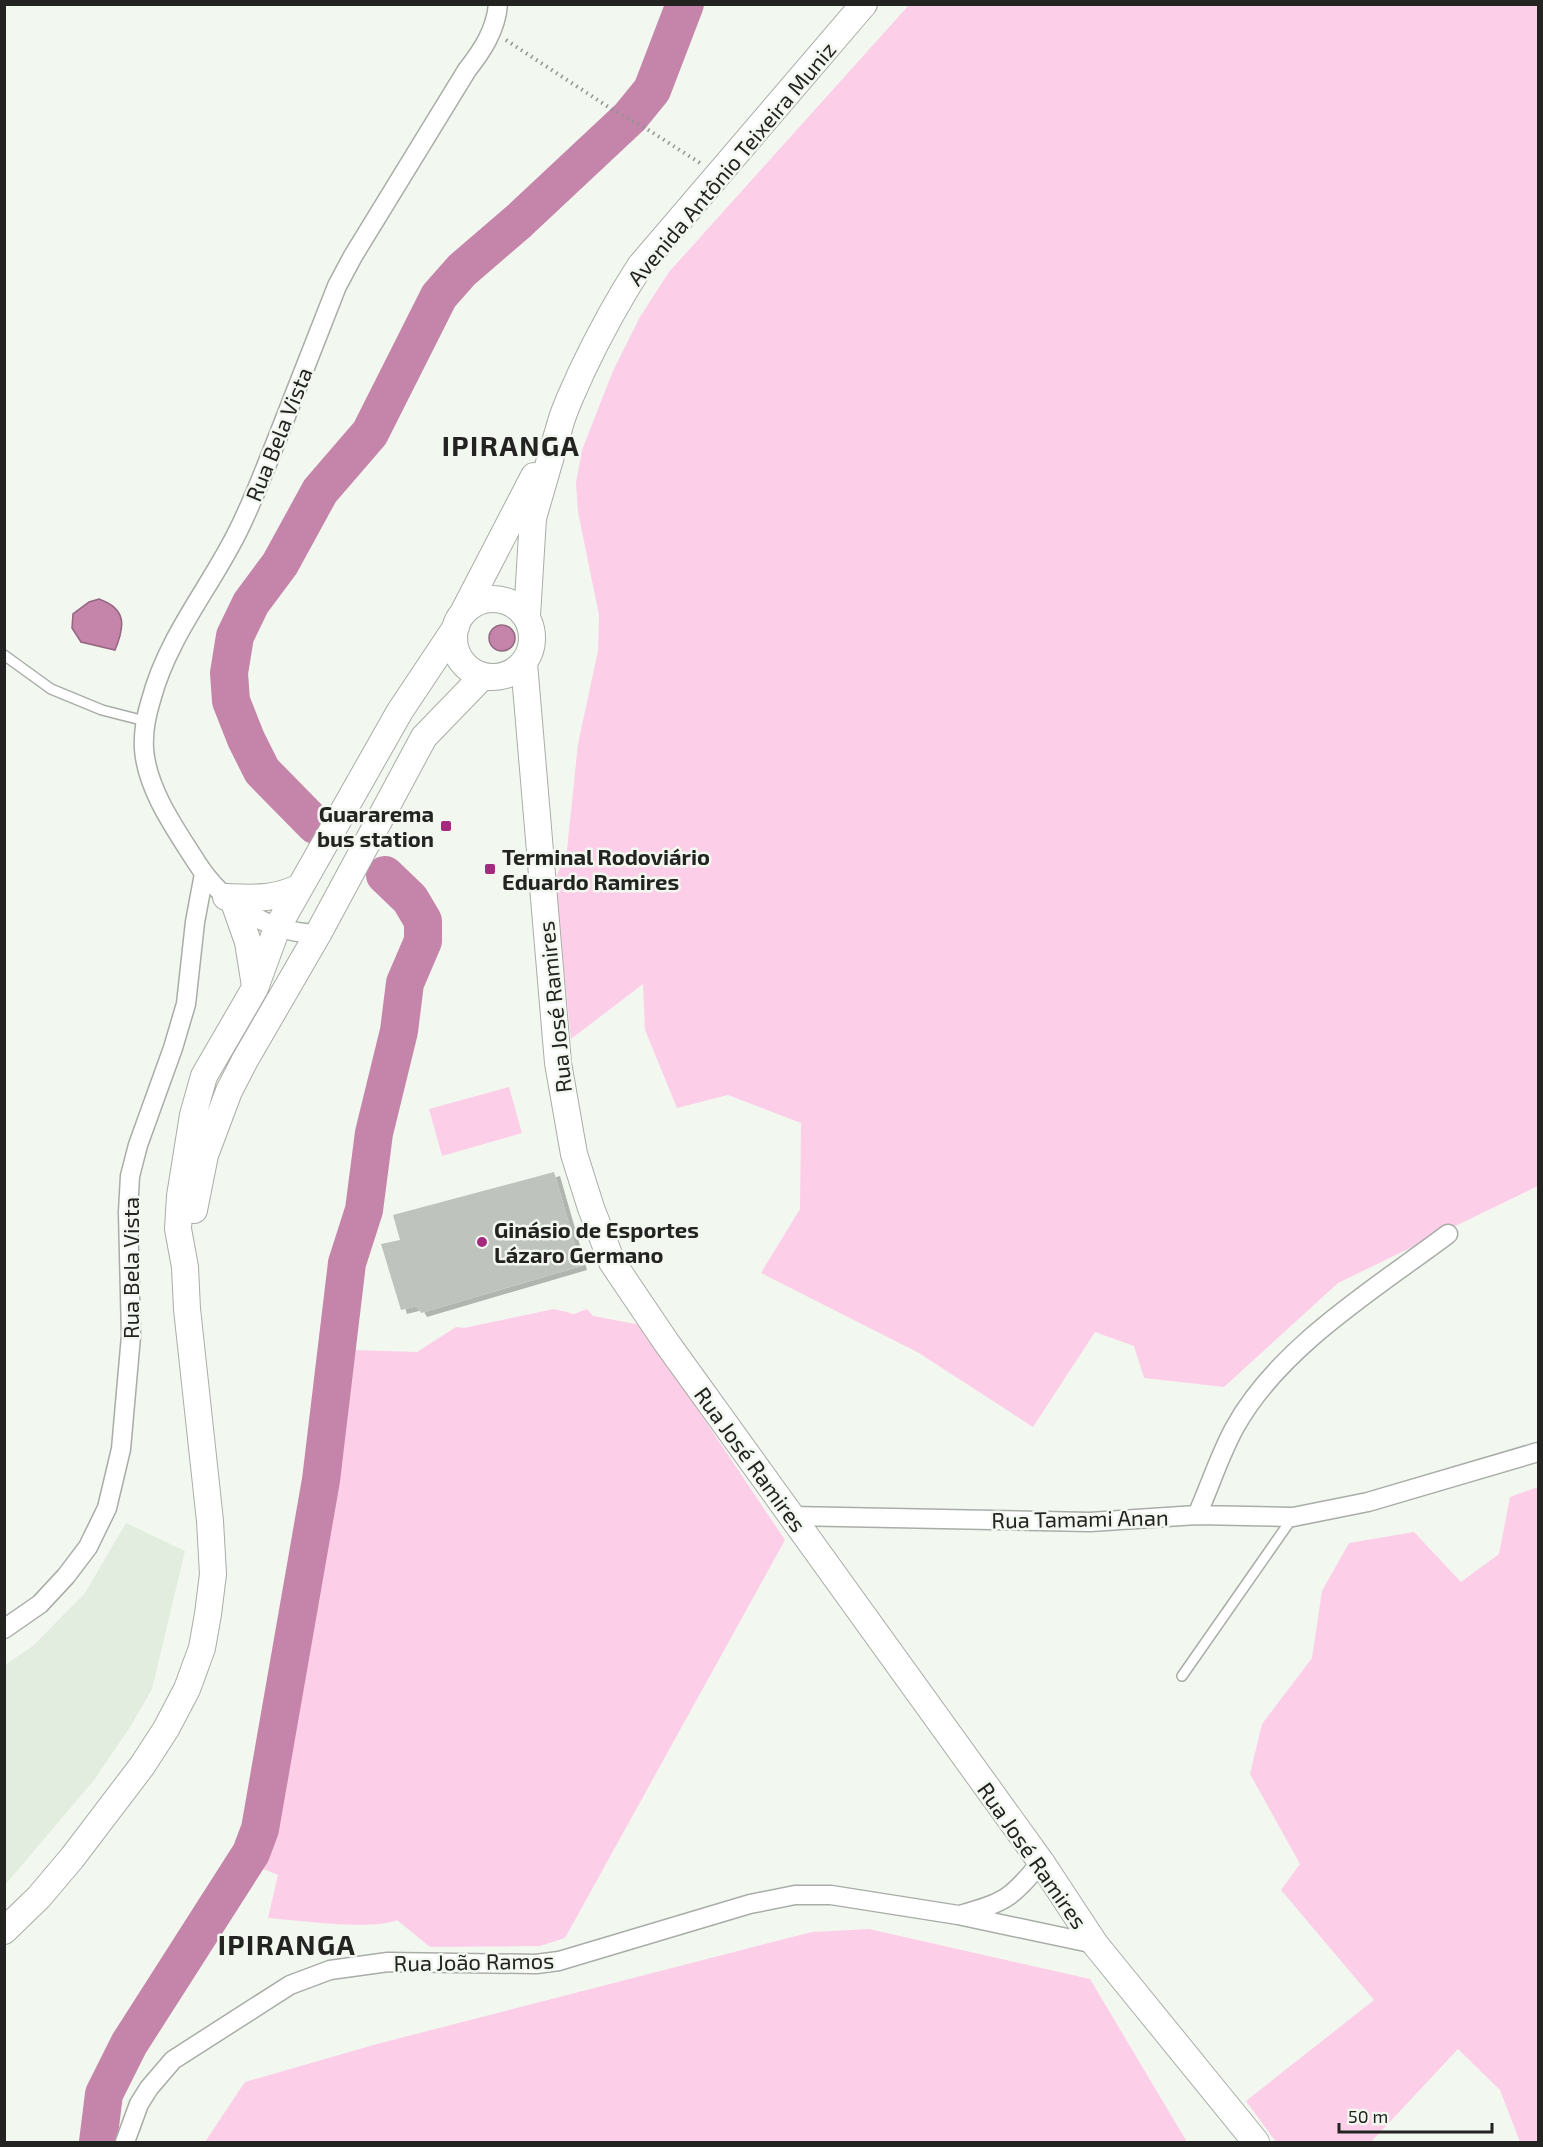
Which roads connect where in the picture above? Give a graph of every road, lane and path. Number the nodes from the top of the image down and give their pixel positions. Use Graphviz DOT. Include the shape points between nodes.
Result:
graph roads {
  1 [pos="498,4"];
  2 [pos="864,4"];
  3 [pos="492,30"];
  4 [pos="719,174"];
  5 [pos="560,424"];
  6 [pos="526,616"];
  7 [pos="460,619"];
  8 [pos="4,655"];
  9 [pos="524,663"];
  10 [pos="483,676"];
  11 [pos="145,721"];
  12 [pos="204,874"];
  13 [pos="300,887"];
  14 [pos="230,901"];
  15 [pos="277,928"];
  16 [pos="318,934"];
  17 [pos="255,988"];
  18 [pos="1448,1234"];
  19 [pos="185,1266"];
  20 [pos="1539,1452"];
  21 [pos="791,1515"];
  22 [pos="1197,1515"];
  23 [pos="1293,1517"];
  24 [pos="4,1629"];
  25 [pos="1182,1676"];
  26 [pos="1041,1863"];
  27 [pos="958,1915"];
  28 [pos="4,1931"];
  29 [pos="1095,1944"];
  30 [pos="124,2142"];
  31 [pos="1256,2142"];
  1 -- 3 [label="street, Rua Bela Vista"];
  2 -- 4 [label="main road, Avenida Antônio Teixeira Muniz"];
  3 -- 4 [label="path"];
  3 -- 11 [label="street, Rua Bela Vista" via="337,286 246,514 179,629 155,685"];
  4 -- 5 [label="main road, Avenida Antônio Teixeira Muniz" via="640,266 619,299 598,336"];
  5 -- 6 [label="main road, Avenida Antônio Teixeira Muniz" via="533,518"];
  5 -- 7 [label="main road, Avenida Antônio Teixeira Muniz"];
  6 -- 7 [label="main road" via="517,606 490,599 476,603"];
  6 -- 9 [label="main road, Avenida Antônio Teixeira Muniz" via="531,643"];
  7 -- 10 [label="main road" via="455,644 459,657 469,669"];
  7 -- 13 [label="main road, Avenida Antônio Teixeira Muniz" via="400,711"];
  8 -- 11 [label="lane" via="51,689 102,710"];
  9 -- 10 [label="main road" via="508,674"];
  9 -- 21 [label="main road, Rua José Ramires" via="558,1063 574,1154 612,1262"];
  10 -- 16 [label="main road, Avenida Antônio Teixeira Muniz" via="424,737"];
  11 -- 12 [label="street, Rua Bela Vista" via="144,750 153,784"];
  12 -- 14 [label="street, Rua Bela Vista"];
  12 -- 24 [label="street, Rua Bela Vista" via="186,1004 130,1176 131,1336 121,1449 107,1508 88,1547 66,1576 40,1604"];
  13 -- 14 [label="main road" via="269,898"];
  13 -- 15 [label="main road, Avenida Antônio Teixeira Muniz"];
  14 -- 15 [label="street, Rua Bela Vista"];
  14 -- 17 [label="main road" via="248,942"];
  15 -- 16 [label="street, Rua Bela Vista"];
  15 -- 17 [label="main road, Avenida Antônio Teixeira Muniz"];
  16 -- 19 [label="main road, Avenida Antônio Teixeira Muniz" via="229,1091 205,1155"];
  17 -- 19 [label="main road, Avenida Antônio Teixeira Muniz" via="204,1077 193,1115 178,1229"];
  18 -- 22 [label="street" via="1287,1359 1235,1427"];
  19 -- 28 [label="main road, Avenida Antônio Teixeira Muniz" via="213,1574 202,1648 187,1689 142,1766 72,1858"];
  20 -- 23 [label="street, Rua Tamami Anan" via="1368,1502"];
  21 -- 22 [label="street, Rua Tamami Anan" via="1090,1522"];
  21 -- 26 [label="main road, Rua José Ramires"];
  22 -- 23 [label="street, Rua Tamami Anan"];
  23 -- 25 [label="lane"];
  26 -- 27 [label="street, Rua João Ramos" via="1004,1901"];
  26 -- 29 [label="main road, Rua José Ramires"];
  27 -- 29 [label="street, Rua João Ramos"];
  27 -- 30 [label="street, Rua João Ramos" via="831,1895 795,1895 750,1904 559,1961 388,1962 330,1970 290,1985 173,2061 139,2104"];
  29 -- 31 [label="main road, Rua José Ramires"];
}
